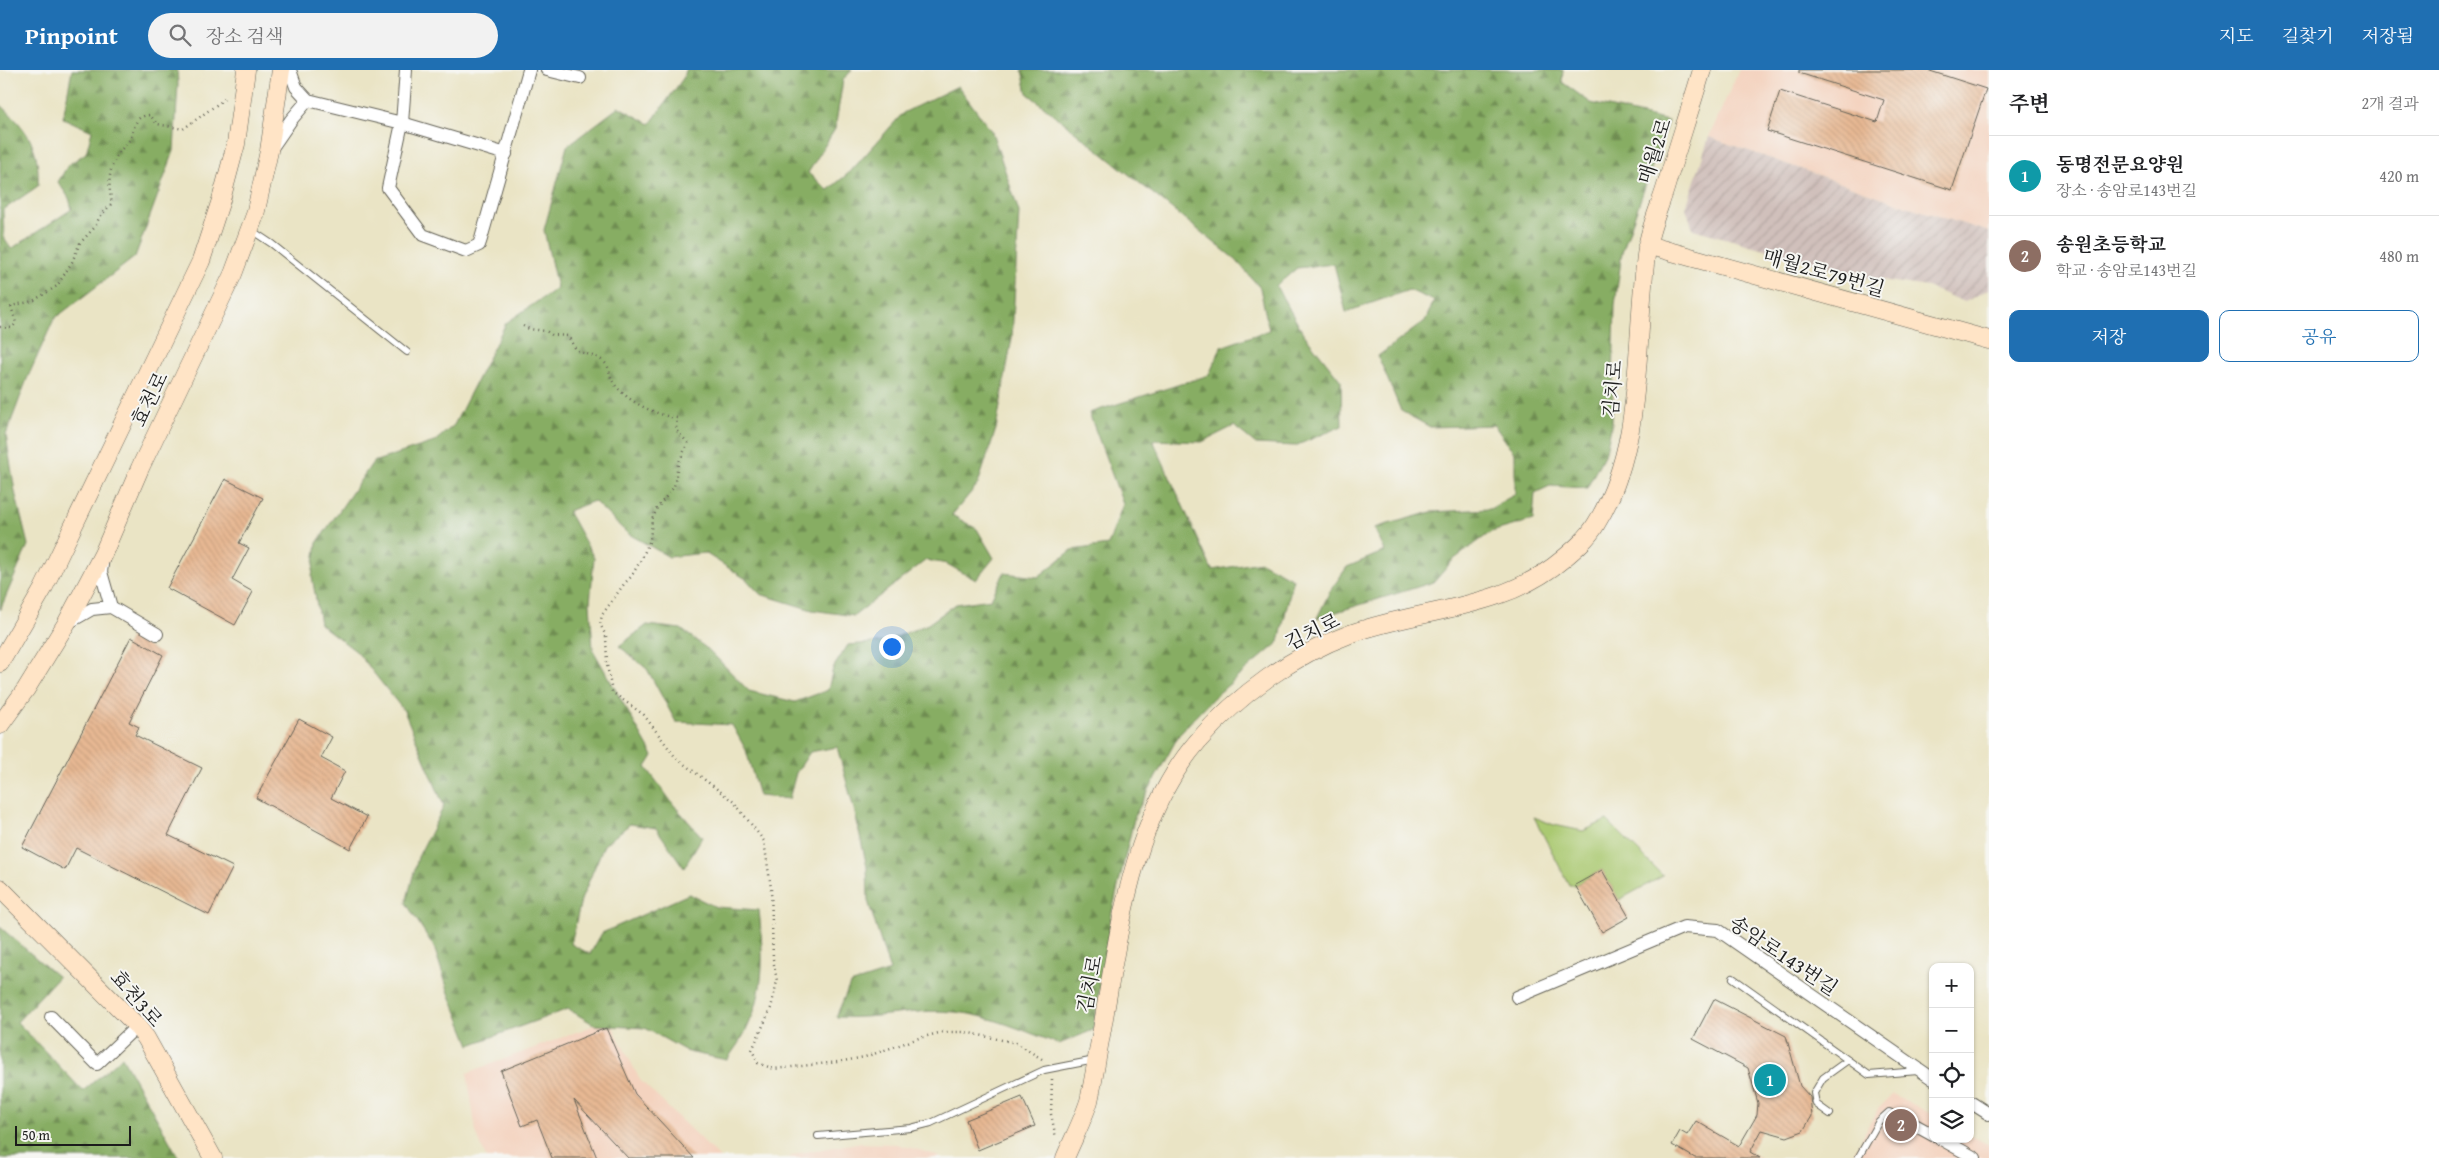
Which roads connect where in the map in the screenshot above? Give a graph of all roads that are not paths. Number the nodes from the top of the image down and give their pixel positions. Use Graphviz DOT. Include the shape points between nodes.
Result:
graph roads {
  1 [pos="281,70"];
  2 [pos="290,70"];
  3 [pos="406,70"];
  4 [pos="530,70"];
  5 [pos="547,70"];
  6 [pos="1702,70"];
  7 [pos="245,78"];
  8 [pos="580,78"];
  9 [pos="308,100"];
  10 [pos="402,123"];
  11 [pos="269,151"];
  12 [pos="506,154"];
  13 [pos="250,229"];
  14 [pos="1647,245"];
  15 [pos="1989,340"];
  16 [pos="407,352"];
  17 [pos="103,554"];
  18 [pos="111,606"];
  19 [pos="66,624"];
  20 [pos="157,634"];
  21 [pos="0,663"];
  22 [pos="0,725"];
  23 [pos="0,888"];
  24 [pos="1734,978"];
  25 [pos="1517,996"];
  26 [pos="52,1017"];
  27 [pos="137,1026"];
  28 [pos="1096,1060"];
  29 [pos="1848,1060"];
  30 [pos="1919,1071"];
  31 [pos="1929,1077"];
  32 [pos="1974,1105"];
  33 [pos="1830,1114"];
  34 [pos="1989,1114"];
  35 [pos="1902,1118"];
  36 [pos="1929,1133"];
  37 [pos="818,1136"];
  38 [pos="1948,1143"];
  39 [pos="213,1158"];
  40 [pos="1065,1158"];
  41 [pos="1858,1158"];
  42 [pos="1975,1158"];
  1 -- 11 [label="street, 효천로"];
  2 -- 9 [label="street" via="296,87"];
  3 -- 10 [label="street"];
  4 -- 12 [label="street"];
  5 -- 8 [label="street"];
  6 -- 14 [label="street, 매월2로"];
  7 -- 21 [label="street, 효천로" via="236,144 201,261 43,589"];
  9 -- 10 [label="street"];
  9 -- 11 [label="street"];
  10 -- 12 [label="street"];
  10 -- 12 [label="street" via="388,188 424,235 466,251 479,245"];
  11 -- 13 [label="street, 효천로"];
  13 -- 16 [label="lane"];
  13 -- 17 [label="street, 효천로" via="233,274 140,468"];
  14 -- 15 [label="street, 매월2로79번길"];
  14 -- 28 [label="street, 김치로" via="1630,432 1614,492 1594,528 1548,572 1524,586 1478,603 1374,626 1324,645 1257,687 1198,741 1160,796 1149,824 1127,900"];
  17 -- 18 [label="street" via="101,572"];
  17 -- 19 [label="street, 효천로"];
  18 -- 19 [label="street" via="92,609"];
  18 -- 20 [label="street"];
  19 -- 22 [label="street, 효천로"];
  23 -- 27 [label="street, 효천3로"];
  24 -- 29 [label="lane"];
  25 -- 30 [label="street, 송암로143번길" via="1684,927 1718,930"];
  26 -- 27 [label="street" via="97,1064"];
  27 -- 39 [label="street, 효천3로"];
  28 -- 37 [label="lane" via="1052,1068 911,1128"];
  28 -- 40 [label="street, 김치로" via="1088,1102"];
  29 -- 30 [label="lane" via="1869,1075"];
  29 -- 33 [label="lane" via="1823,1078 1814,1093 1816,1104"];
  30 -- 31 [label="street, 송암로143번길"];
  32 -- 34 [label="street"];
  35 -- 36 [label="street"];
  35 -- 41 [label="lane" via="1889,1112 1879,1121"];
  38 -- 42 [label="street"];
}
